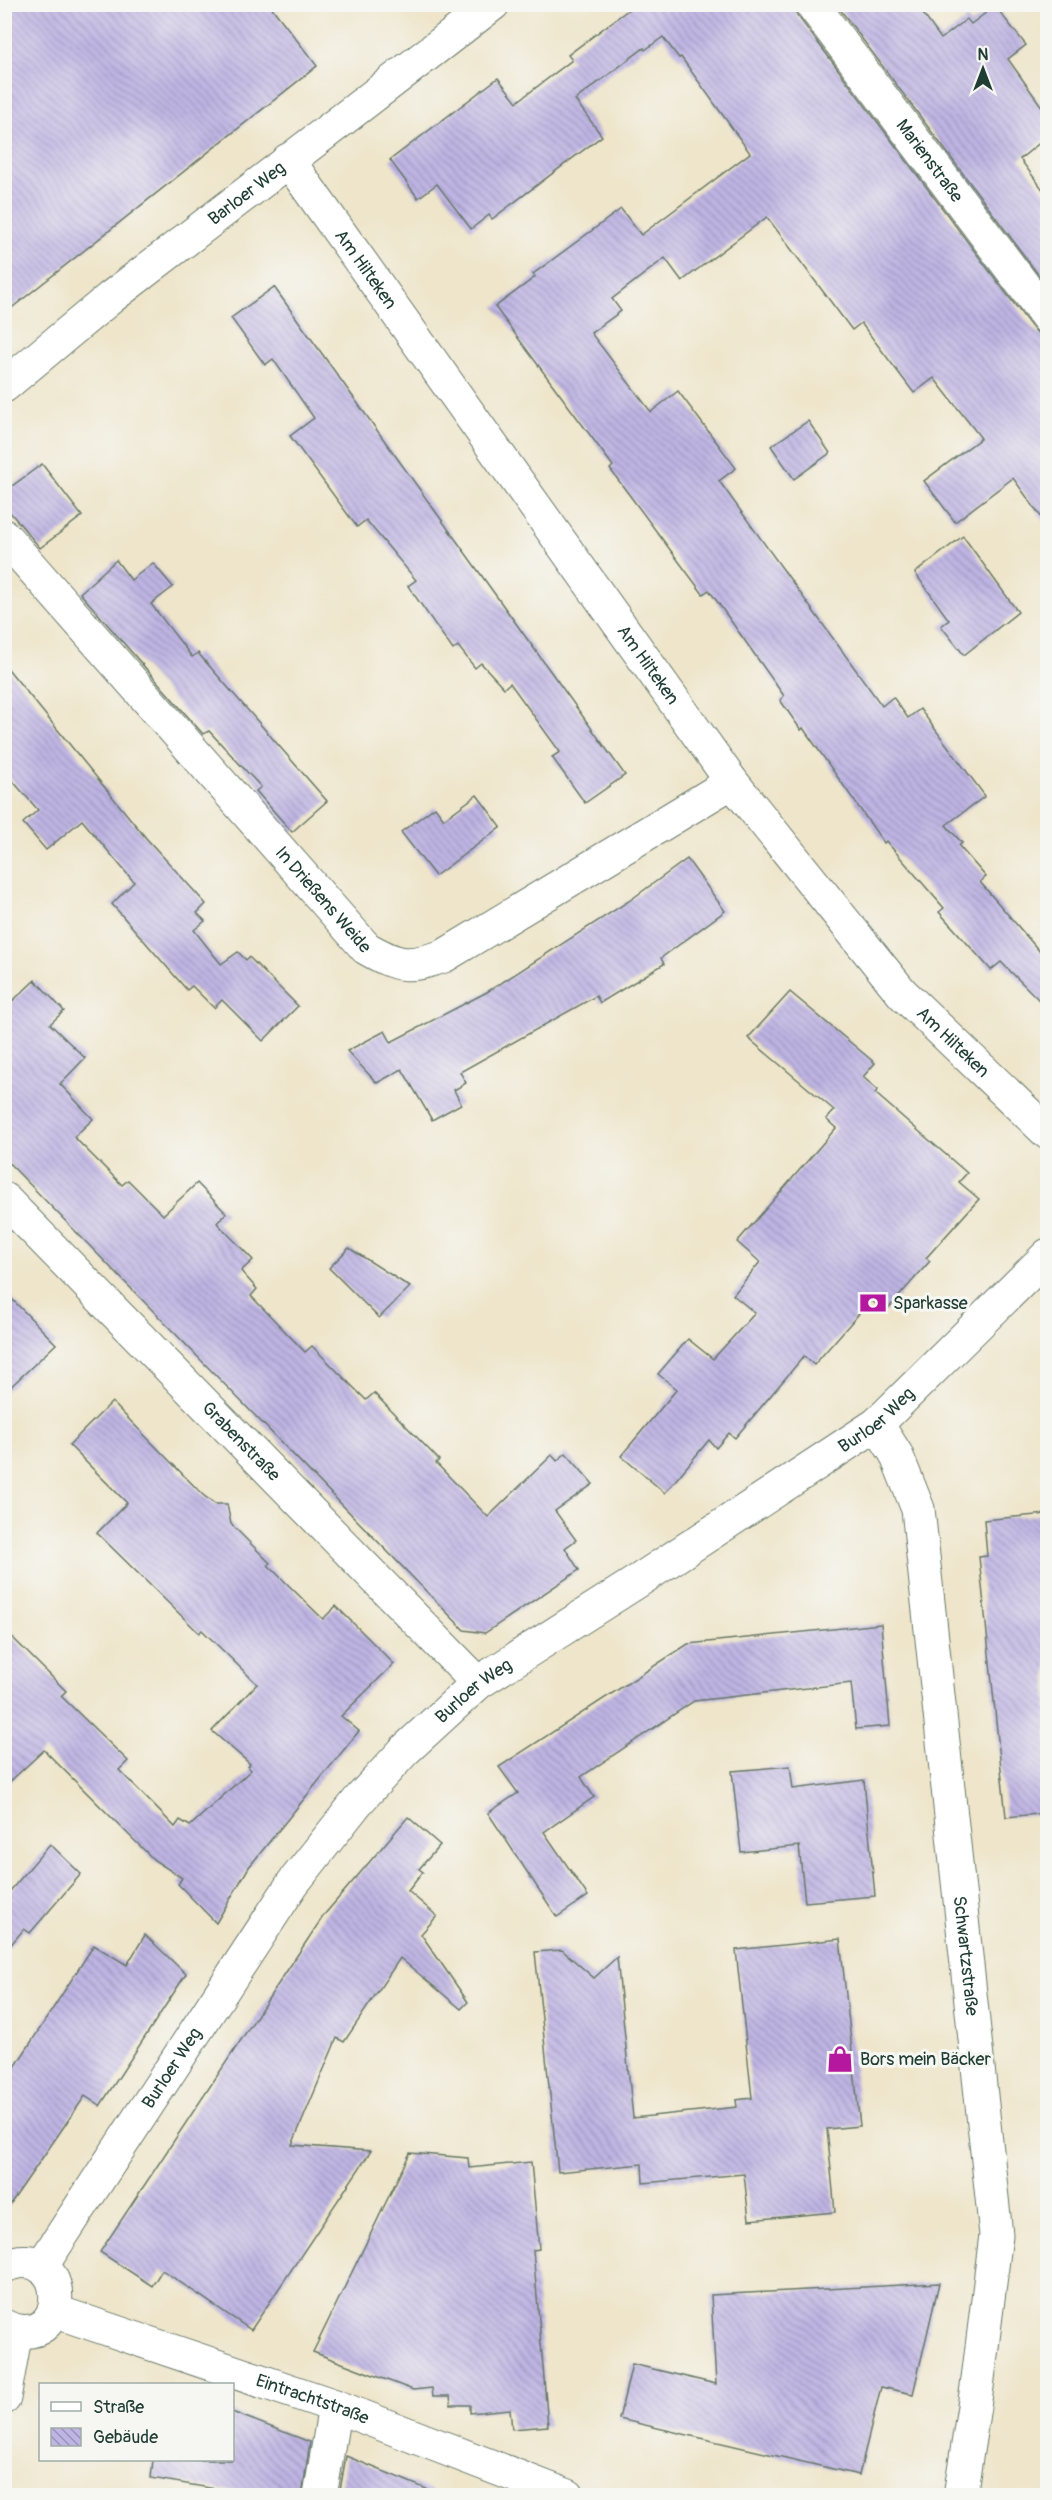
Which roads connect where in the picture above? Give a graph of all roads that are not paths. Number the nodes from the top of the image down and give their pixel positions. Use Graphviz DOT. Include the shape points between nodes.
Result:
graph roads {
  1 [pos="493,4"];
  2 [pos="812,4"];
  3 [pos="288,160"];
  4 [pos="1047,318"];
  5 [pos="4,386"];
  6 [pos="4,536"];
  7 [pos="732,782"];
  8 [pos="1047,1133"];
  9 [pos="4,1199"];
  10 [pos="1047,1255"];
  11 [pos="877,1424"];
  12 [pos="478,1683"];
  13 [pos="4,2266"];
  14 [pos="41,2267"];
  15 [pos="54,2311"];
  16 [pos="10,2328"];
  17 [pos="4,2398"];
  18 [pos="335,2406"];
  19 [pos="320,2496"];
  20 [pos="568,2496"];
  21 [pos="960,2496"];
  1 -- 3 [label="street, Barloer Weg"];
  2 -- 4 [label="street, Marienstraße"];
  3 -- 5 [label="street, Barloer Weg"];
  3 -- 7 [label="street, Am Hilteken"];
  6 -- 7 [label="street, In Drießens Weide" via="366,948 390,962 417,965 444,956"];
  7 -- 8 [label="street, Am Hilteken" via="902,993"];
  9 -- 12 [label="street, Grabenstraße"];
  10 -- 11 [label="street, Burloer Weg"];
  11 -- 12 [label="street, Burloer Weg"];
  11 -- 21 [label="street, Schwartzstraße" via="896,1454 918,1509 996,2235"];
  12 -- 14 [label="street, Burloer Weg" via="405,1750 358,1801 293,1883"];
  13 -- 14 [label="street" via="29,2262"];
  14 -- 15 [label="street" via="56,2286"];
  15 -- 16 [label="street" via="39,2328"];
  15 -- 18 [label="street, Eintrachtstraße"];
  16 -- 17 [label="street"];
  18 -- 19 [label="street"];
  18 -- 20 [label="street, Eintrachtstraße"];
}
